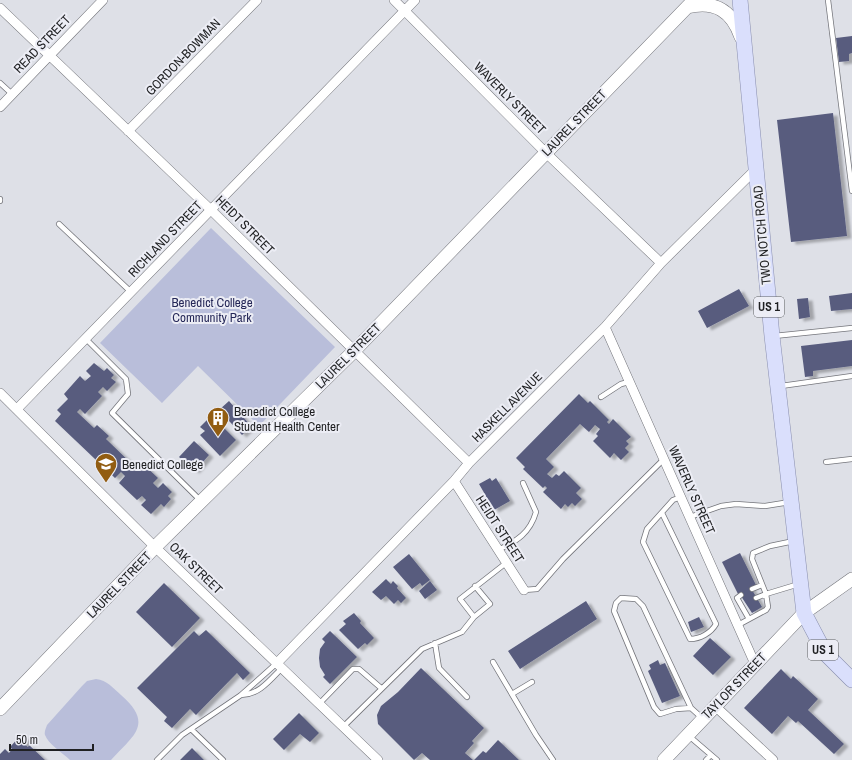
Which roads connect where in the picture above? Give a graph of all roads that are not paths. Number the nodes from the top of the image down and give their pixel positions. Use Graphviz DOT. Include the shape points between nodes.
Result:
graph roads {
  1 [pos="103,0"];
  2 [pos="257,0"];
  3 [pos="394,0"];
  4 [pos="415,0"];
  5 [pos="740,0"];
  6 [pos="828,0"];
  7 [pos="690,4"];
  8 [pos="0,8"];
  9 [pos="405,10"];
  10 [pos="744,46"];
  11 [pos="49,56"];
  12 [pos="0,83"];
  13 [pos="12,94"];
  14 [pos="0,107"];
  15 [pos="128,131"];
  16 [pos="545,152"];
  17 [pos="756,169"];
  18 [pos="852,191"];
  19 [pos="211,210"];
  20 [pos="59,224"];
  21 [pos="661,263"];
  22 [pos="131,292"];
  23 [pos="605,327"];
  24 [pos="852,328"];
  25 [pos="772,336"];
  26 [pos="86,339"];
  27 [pos="354,351"];
  28 [pos="852,376"];
  29 [pos="630,382"];
  30 [pos="777,386"];
  31 [pos="0,393"];
  32 [pos="601,397"];
  33 [pos="17,409"];
  34 [pos="664,459"];
  35 [pos="852,459"];
  36 [pos="826,462"];
  37 [pos="469,463"];
  38 [pos="454,481"];
  39 [pos="523,483"];
  40 [pos="681,497"];
  41 [pos="202,502"];
  42 [pos="791,502"];
  43 [pos="662,513"];
  44 [pos="690,517"];
  45 [pos="795,541"];
  46 [pos="155,547"];
  47 [pos="498,550"];
  48 [pos="506,563"];
  49 [pos="800,584"];
  50 [pos="762,585"];
  51 [pos="849,585"];
  52 [pos="475,586"];
  53 [pos="752,589"];
  54 [pos="524,590"];
  55 [pos="766,594"];
  56 [pos="756,598"];
  57 [pos="728,602"];
  58 [pos="804,613"];
  59 [pos="474,617"];
  60 [pos="749,619"];
  61 [pos="738,625"];
  62 [pos="435,643"];
  63 [pos="493,662"];
  64 [pos="755,664"];
  65 [pos="280,666"];
  66 [pos="852,680"];
  67 [pos="532,682"];
  68 [pos="381,688"];
  69 [pos="512,694"];
  70 [pos="241,695"];
  71 [pos="467,697"];
  72 [pos="319,704"];
  73 [pos="715,706"];
  74 [pos="691,708"];
  75 [pos="0,709"];
  76 [pos="703,719"];
  77 [pos="343,727"];
  78 [pos="191,729"];
  79 [pos="688,734"];
  80 [pos="711,755"];
  81 [pos="157,760"];
  82 [pos="223,760"];
  83 [pos="378,760"];
  84 [pos="553,760"];
  85 [pos="664,760"];
  86 [pos="706,760"];
  87 [pos="717,760"];
  88 [pos="774,760"];
  1 -- 11 [label="street, READ STREET"];
  2 -- 15 [label="street, GORDON-BOWMAN"];
  3 -- 9 [label="street, WAVERLY STREET"];
  4 -- 9 [label="street, RICHLAND STREET"];
  5 -- 10 [label="main road, TWO NOTCH ROAD / US 1"];
  6 -- 18 [label="lane"];
  7 -- 10 [label="street" via="710,3 730,14"];
  7 -- 16 [label="street, LAUREL STREET"];
  8 -- 11 [label="street, HEIDT STREET"];
  9 -- 16 [label="street, WAVERLY STREET"];
  9 -- 19 [label="street, RICHLAND STREET"];
  10 -- 17 [label="main road, TWO NOTCH ROAD / US 1"];
  11 -- 13 [label="street, READ STREET"];
  11 -- 15 [label="street, HEIDT STREET"];
  12 -- 13 [label="lane"];
  13 -- 14 [label="street, READ STREET"];
  15 -- 19 [label="street, HEIDT STREET"];
  16 -- 21 [label="street, WAVERLY STREET"];
  16 -- 27 [label="street, LAUREL STREET"];
  17 -- 21 [label="street, HASKELL AVENUE"];
  17 -- 25 [label="main road, TWO NOTCH ROAD / US 1"];
  19 -- 22 [label="street, RICHLAND STREET"];
  19 -- 27 [label="street, HEIDT STREET"];
  20 -- 22 [label="lane"];
  21 -- 23 [label="street, HASKELL AVENUE"];
  22 -- 26 [label="street, RICHLAND STREET"];
  23 -- 29 [label="street, WAVERLY STREET"];
  23 -- 37 [label="street, HASKELL AVENUE"];
  24 -- 25 [label="lane"];
  25 -- 30 [label="main road, TWO NOTCH ROAD / US 1"];
  26 -- 33 [label="street, RICHLAND STREET"];
  26 -- 41 [label="lane" via="126,379 128,394 112,413"];
  27 -- 37 [label="street, HEIDT STREET"];
  27 -- 41 [label="street, LAUREL STREET"];
  28 -- 30 [label="lane"];
  29 -- 32 [label="lane" via="621,384"];
  29 -- 34 [label="street, WAVERLY STREET"];
  30 -- 42 [label="main road, TWO NOTCH ROAD / US 1"];
  31 -- 33 [label="street, OAK STREET"];
  33 -- 46 [label="street, OAK STREET"];
  34 -- 40 [label="street, WAVERLY STREET"];
  34 -- 54 [label="lane" via="563,559 537,589"];
  35 -- 36 [label="lane"];
  37 -- 38 [label="street, HASKELL AVENUE"];
  38 -- 47 [label="street, HEIDT STREET"];
  38 -- 65 [label="street, HASKELL AVENUE"];
  39 -- 47 [label="lane" via="536,512 533,522 526,533"];
  40 -- 43 [label="lane" via="673,500"];
  40 -- 44 [label="street, WAVERLY STREET"];
  41 -- 46 [label="street, LAUREL STREET"];
  42 -- 44 [label="lane" via="765,506 721,506"];
  42 -- 45 [label="main road, TWO NOTCH ROAD / US 1"];
  43 -- 43 [label="lane" via="647,529 643,542 690,638 696,638 712,630 716,624"];
  44 -- 57 [label="street, WAVERLY STREET"];
  45 -- 49 [label="main road, TWO NOTCH ROAD / US 1"];
  45 -- 50 [label="lane" via="770,546 753,553 752,559"];
  46 -- 65 [label="street, OAK STREET"];
  46 -- 75 [label="street, LAUREL STREET"];
  47 -- 48 [label="street, HEIDT STREET"];
  48 -- 52 [label="lane"];
  48 -- 54 [label="street, HEIDT STREET"];
  49 -- 55 [label="lane"];
  49 -- 58 [label="main road, TWO NOTCH ROAD / US 1"];
  50 -- 53 [label="lane"];
  50 -- 55 [label="lane"];
  51 -- 58 [label="street, TAYLOR STREET"];
  52 -- 59 [label="lane" via="460,599"];
  52 -- 59 [label="lane" via="490,604"];
  55 -- 56 [label="lane"];
  55 -- 60 [label="lane" via="766,610"];
  57 -- 60 [label="lane" via="739,597"];
  57 -- 61 [label="street, WAVERLY STREET"];
  58 -- 64 [label="street, TAYLOR STREET"];
  58 -- 66 [label="main road, US 1" via="825,653"];
  59 -- 62 [label="lane" via="462,632"];
  60 -- 61 [label="lane"];
  61 -- 64 [label="street, WAVERLY STREET"];
  62 -- 68 [label="lane" via="422,649"];
  62 -- 71 [label="lane" via="439,668"];
  63 -- 69 [label="lane"];
  64 -- 73 [label="street, TAYLOR STREET"];
  65 -- 70 [label="lane"];
  65 -- 70 [label="lane" via="257,692"];
  65 -- 72 [label="street, OAK STREET"];
  67 -- 69 [label="lane"];
  68 -- 72 [label="lane" via="359,669 353,670"];
  68 -- 77 [label="lane"];
  69 -- 84 [label="lane"];
  70 -- 78 [label="lane"];
  72 -- 77 [label="street, OAK STREET"];
  73 -- 76 [label="street, TAYLOR STREET"];
  73 -- 88 [label="street"];
  74 -- 74 [label="lane" via="660,714 654,707 614,612 616,603 621,598 636,599 643,606"];
  74 -- 76 [label="lane"];
  76 -- 79 [label="street, TAYLOR STREET"];
  77 -- 83 [label="street, OAK STREET"];
  78 -- 81 [label="lane"];
  78 -- 82 [label="lane"];
  79 -- 80 [label="lane"];
  79 -- 85 [label="street, TAYLOR STREET"];
  80 -- 86 [label="lane"];
  80 -- 87 [label="lane"];
}
